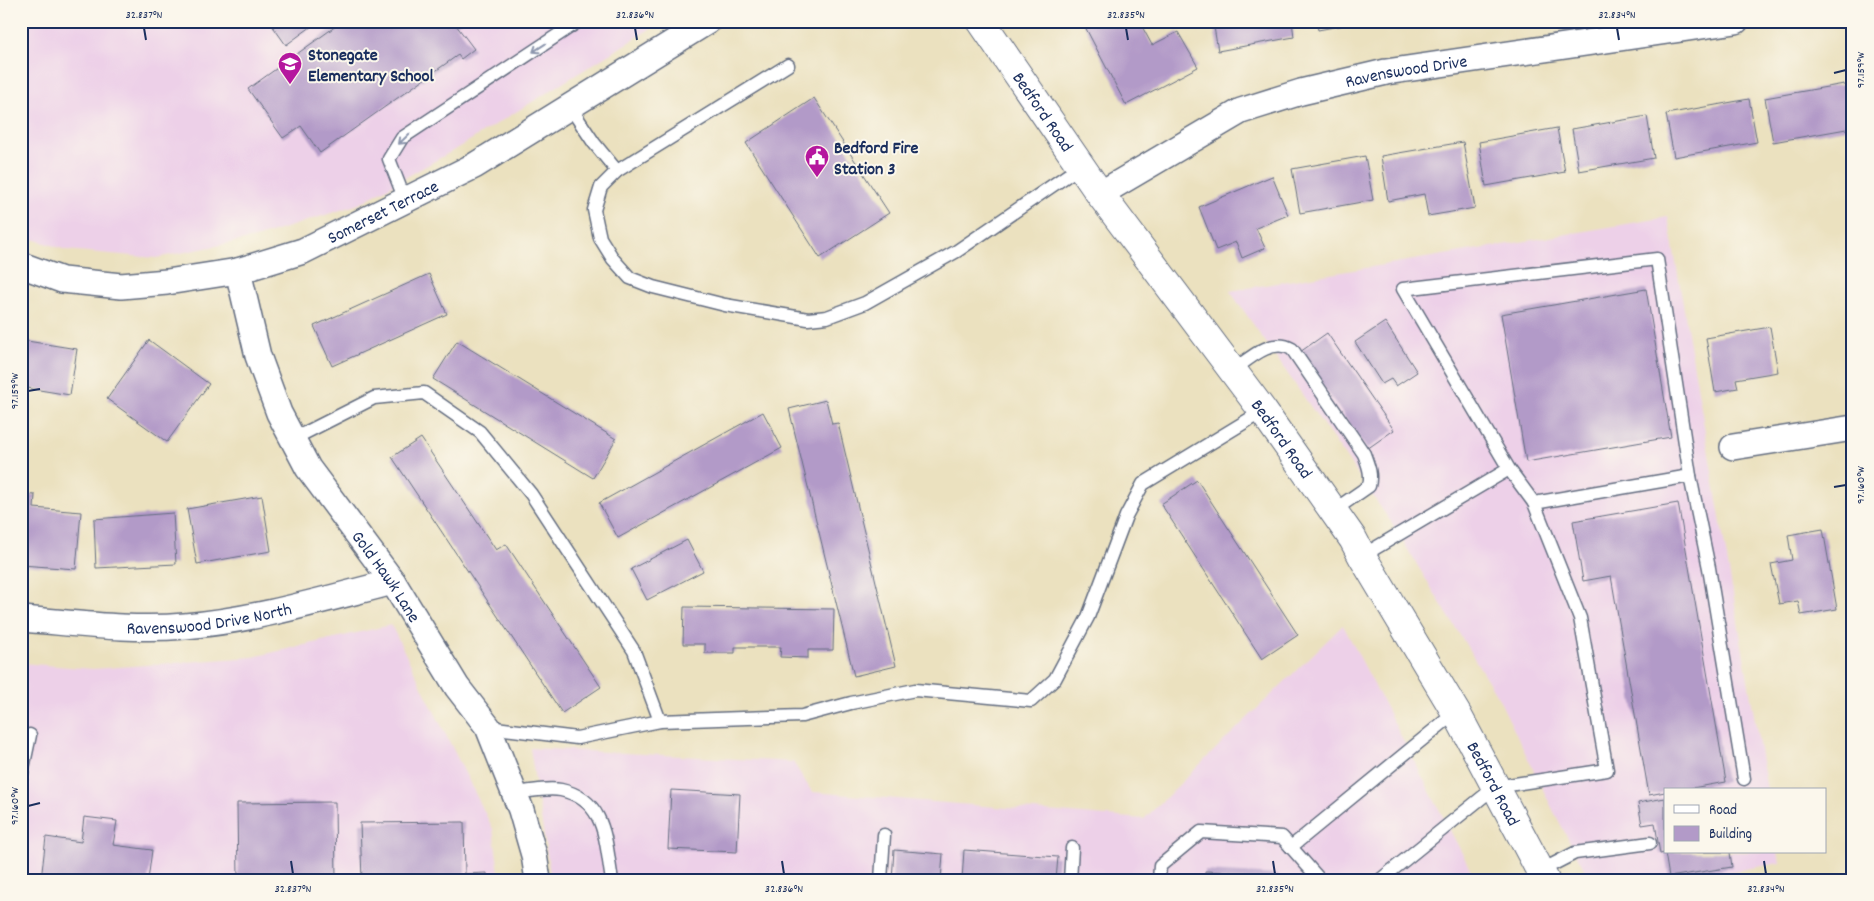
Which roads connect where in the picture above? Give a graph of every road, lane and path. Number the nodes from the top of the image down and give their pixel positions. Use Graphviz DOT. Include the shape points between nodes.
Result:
graph roads {
  1 [pos="579,21"];
  2 [pos="980,21"];
  3 [pos="1736,21"];
  4 [pos="695,25"];
  5 [pos="788,65"];
  6 [pos="570,107"];
  7 [pos="1081,166"];
  8 [pos="616,171"];
  9 [pos="1100,194"];
  10 [pos="405,200"];
  11 [pos="21,266"];
  12 [pos="238,271"];
  13 [pos="1232,371"];
  14 [pos="1263,411"];
  15 [pos="1853,428"];
  16 [pos="293,439"];
  17 [pos="1733,447"];
  18 [pos="1509,469"];
  19 [pos="1690,476"];
  20 [pos="1534,503"];
  21 [pos="1333,511"];
  22 [pos="1362,556"];
  23 [pos="394,582"];
  24 [pos="21,620"];
  25 [pos="1456,712"];
  26 [pos="660,721"];
  27 [pos="488,727"];
  28 [pos="30,735"];
  29 [pos="21,778"];
  30 [pos="1744,778"];
  31 [pos="1495,788"];
  32 [pos="514,794"];
  33 [pos="884,835"];
  34 [pos="1650,843"];
  35 [pos="1291,847"];
  36 [pos="1072,848"];
  37 [pos="1542,875"];
  38 [pos="538,880"];
  39 [pos="612,880"];
  40 [pos="881,880"];
  41 [pos="1070,880"];
  42 [pos="1159,880"];
  43 [pos="1320,880"];
  44 [pos="1380,880"];
  1 -- 10 [label="lane, one-way" via="402,138 389,159"];
  2 -- 7 [label="main road, Bedford Road"];
  3 -- 9 [label="street, Ravenswood Drive" via="1386,72 1301,92 1241,111"];
  4 -- 6 [label="street, Somerset Terrace"];
  5 -- 8 [label="lane"];
  6 -- 8 [label="lane"];
  6 -- 10 [label="street, Somerset Terrace" via="474,166"];
  7 -- 8 [label="lane" via="956,251 865,303 827,317 808,319 725,305 630,278 600,238 594,210 601,187"];
  7 -- 9 [label="main road, Bedford Road"];
  9 -- 13 [label="main road, Bedford Road"];
  10 -- 12 [label="street, Somerset Terrace" via="303,251"];
  11 -- 12 [label="street, Somerset Terrace" via="62,280 121,286"];
  12 -- 16 [label="street, Gold Hawk Lane" via="258,356 279,413"];
  13 -- 14 [label="main road, Bedford Road"];
  13 -- 21 [label="lane" via="1261,350 1286,345 1292,349 1364,454 1370,468 1369,486"];
  14 -- 21 [label="main road, Bedford Road"];
  14 -- 26 [label="lane" via="1143,484 1126,516 1088,617 1055,679 1030,701 915,690 802,716"];
  15 -- 17 [label="street"];
  16 -- 23 [label="street, Gold Hawk Lane" via="308,468"];
  16 -- 26 [label="lane" via="374,398 424,393 480,432 531,494 634,651"];
  18 -- 19 [label="lane" via="1402,289 1657,259"];
  18 -- 20 [label="lane"];
  18 -- 22 [label="lane"];
  19 -- 20 [label="lane"];
  19 -- 30 [label="lane" via="1709,568"];
  20 -- 31 [label="lane" via="1580,618 1607,770"];
  21 -- 22 [label="main road, Bedford Road"];
  22 -- 25 [label="main road, Bedford Road"];
  23 -- 24 [label="street, Ravenswood Drive North" via="260,615 184,626 115,626"];
  23 -- 27 [label="street, Gold Hawk Lane" via="457,687"];
  25 -- 31 [label="main road, Bedford Road"];
  25 -- 35 [label="lane"];
  26 -- 27 [label="lane" via="577,738"];
  27 -- 32 [label="street, Gold Hawk Lane"];
  28 -- 29 [label="lane"];
  31 -- 37 [label="main road, Bedford Road"];
  31 -- 44 [label="lane"];
  32 -- 38 [label="street, Gold Hawk Lane" via="534,855"];
  32 -- 39 [label="lane" via="560,790 591,804 602,824"];
  33 -- 40 [label="lane"];
  34 -- 37 [label="lane" via="1575,853"];
  35 -- 42 [label="lane" via="1282,837 1201,832 1160,866"];
  35 -- 43 [label="lane"];
  36 -- 41 [label="lane"];
}
